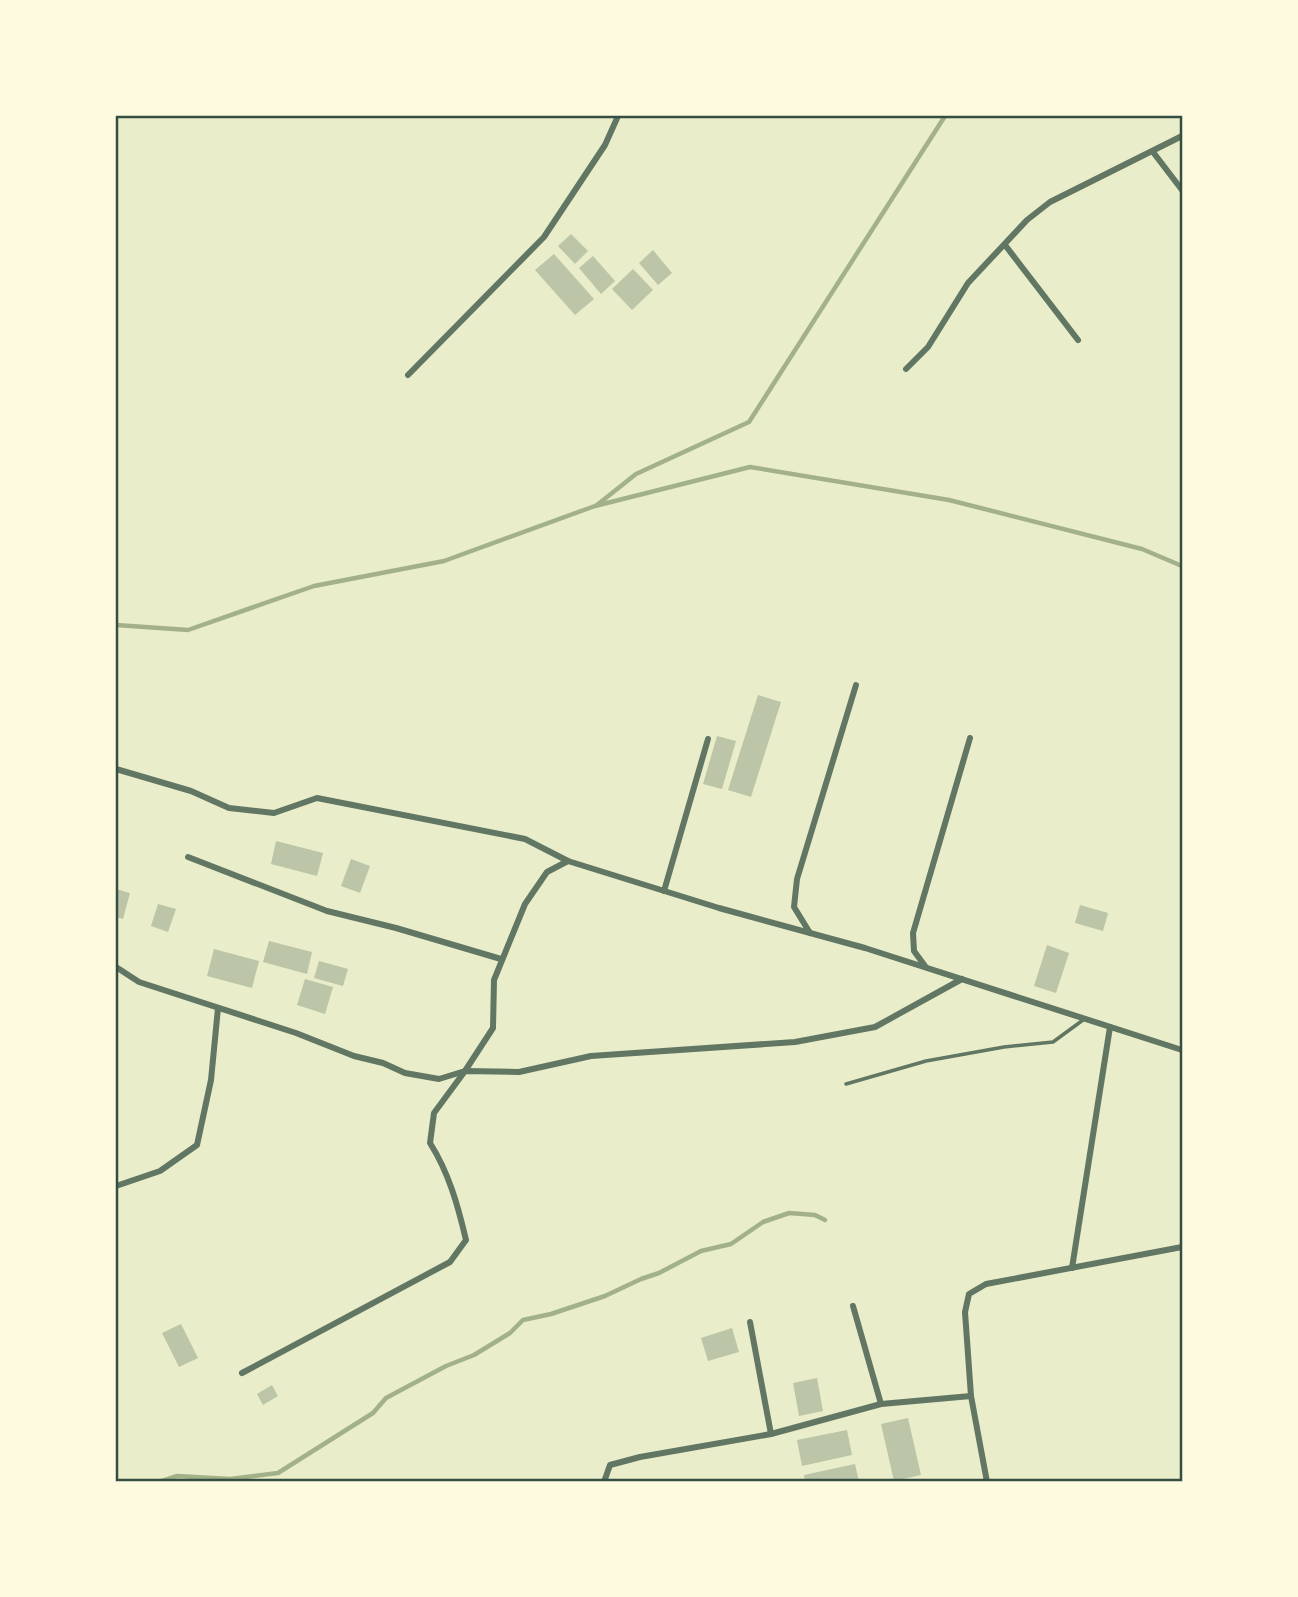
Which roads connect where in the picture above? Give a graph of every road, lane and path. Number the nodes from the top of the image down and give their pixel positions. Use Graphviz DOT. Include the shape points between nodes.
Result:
graph roads {
  1 [pos="618,116"];
  2 [pos="1182,136"];
  3 [pos="1153,152"];
  4 [pos="1182,190"];
  5 [pos="1005,245"];
  6 [pos="1078,340"];
  7 [pos="906,369"];
  8 [pos="408,375"];
  9 [pos="856,685"];
  10 [pos="970,738"];
  11 [pos="708,739"];
  12 [pos="116,769"];
  13 [pos="188,857"];
  14 [pos="568,861"];
  15 [pos="664,891"];
  16 [pos="810,933"];
  17 [pos="501,959"];
  18 [pos="116,967"];
  19 [pos="926,967"];
  20 [pos="962,979"];
  21 [pos="218,1008"];
  22 [pos="1085,1019"];
  23 [pos="1110,1027"];
  24 [pos="1182,1050"];
  25 [pos="465,1071"];
  26 [pos="846,1084"];
  27 [pos="116,1186"];
  28 [pos="1182,1247"];
  29 [pos="1072,1268"];
  30 [pos="853,1306"];
  31 [pos="750,1322"];
  32 [pos="242,1373"];
  33 [pos="971,1396"];
  34 [pos="881,1404"];
  35 [pos="771,1434"];
  36 [pos="604,1482"];
  37 [pos="987,1482"];
  1 -- 8 [label="street" via="605,145 544,237"];
  2 -- 3 [label="street"];
  3 -- 4 [label="street"];
  3 -- 5 [label="street" via="1050,202"];
  5 -- 6 [label="street"];
  5 -- 7 [label="street" via="968,283 928,347"];
  9 -- 16 [label="street" via="797,879 794,907"];
  10 -- 19 [label="street" via="913,933 914,951"];
  11 -- 15 [label="street"];
  12 -- 14 [label="street" via="191,791 229,808 274,813 317,798 525,839"];
  13 -- 17 [label="street" via="327,911"];
  14 -- 15 [label="street"];
  14 -- 17 [label="street" via="547,872 525,904"];
  15 -- 16 [label="street"];
  16 -- 19 [label="street"];
  17 -- 25 [label="street" via="494,980 493,1028"];
  18 -- 21 [label="street" via="139,982"];
  19 -- 20 [label="street"];
  20 -- 22 [label="street"];
  20 -- 25 [label="street" via="875,1027 795,1042 591,1056 519,1072"];
  21 -- 25 [label="street" via="405,1073 439,1079"];
  21 -- 27 [label="street" via="211,1080 197,1145 160,1171"];
  22 -- 23 [label="street"];
  22 -- 26 [label="lane" via="1053,1042 926,1061"];
  23 -- 24 [label="street"];
  23 -- 29 [label="street"];
  25 -- 32 [label="street" via="434,1113 430,1143 441,1161 466,1240 450,1262"];
  28 -- 29 [label="street"];
  29 -- 33 [label="street" via="986,1284 969,1294 965,1312"];
  30 -- 34 [label="street"];
  31 -- 35 [label="street"];
  33 -- 34 [label="street"];
  33 -- 37 [label="street"];
  34 -- 35 [label="street"];
  35 -- 36 [label="street" via="610,1465"];
}
